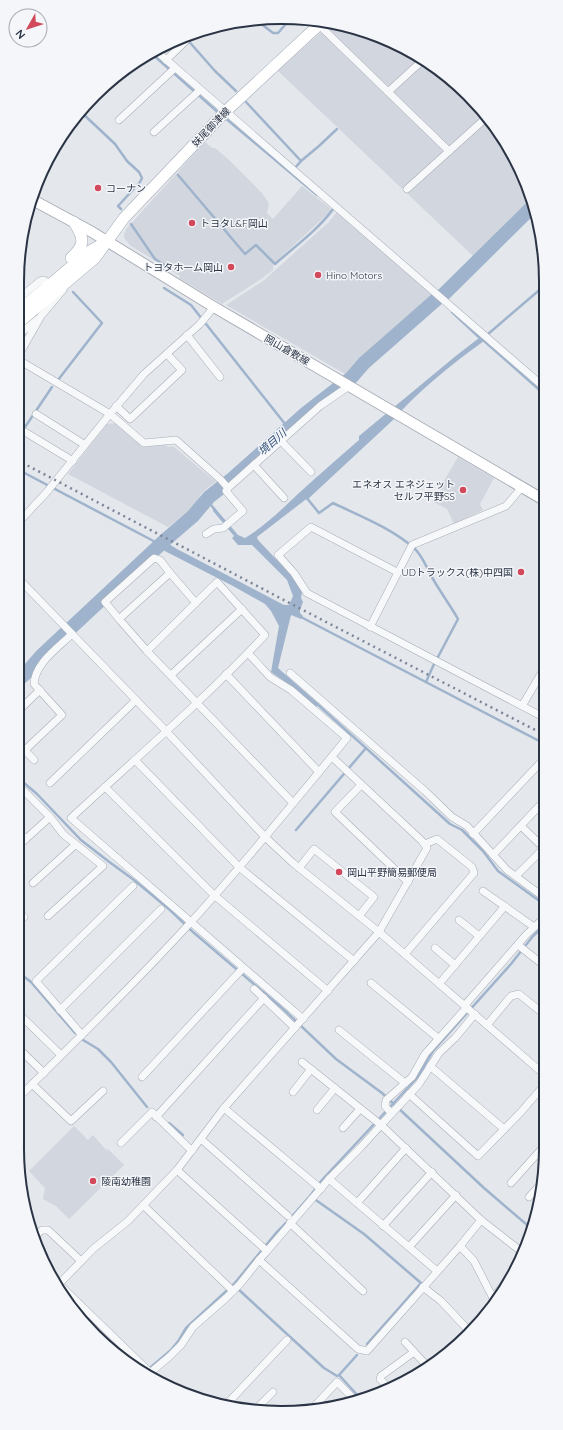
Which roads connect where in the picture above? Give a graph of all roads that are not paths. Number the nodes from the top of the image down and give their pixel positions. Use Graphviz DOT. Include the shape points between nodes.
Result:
graph roads {
  1 [pos="317,26"];
  2 [pos="326,28"];
  3 [pos="182,44"];
  4 [pos="160,55"];
  5 [pos="166,60"];
  6 [pos="419,63"];
  7 [pos="172,71"];
  8 [pos="388,92"];
  9 [pos="197,93"];
  10 [pos="223,114"];
  11 [pos="119,120"];
  12 [pos="483,121"];
  13 [pos="154,132"];
  14 [pos="449,151"];
  15 [pos="407,189"];
  16 [pos="37,202"];
  17 [pos="74,222"];
  18 [pos="107,242"];
  19 [pos="55,290"];
  20 [pos="24,294"];
  21 [pos="214,307"];
  22 [pos="24,308"];
  23 [pos="41,316"];
  24 [pos="24,318"];
  25 [pos="24,330"];
  26 [pos="188,335"];
  27 [pos="24,346"];
  28 [pos="166,354"];
  29 [pos="24,362"];
  30 [pos="220,377"];
  31 [pos="539,383"];
  32 [pos="349,386"];
  33 [pos="116,406"];
  34 [pos="36,414"];
  35 [pos="110,414"];
  36 [pos="25,432"];
  37 [pos="281,441"];
  38 [pos="86,444"];
  39 [pos="72,461"];
  40 [pos="254,465"];
  41 [pos="311,472"];
  42 [pos="227,487"];
  43 [pos="522,487"];
  44 [pos="539,497"];
  45 [pos="284,498"];
  46 [pos="24,517"];
  47 [pos="206,534"];
  48 [pos="397,572"];
  49 [pos="170,573"];
  50 [pos="24,584"];
  51 [pos="196,603"];
  52 [pos="242,609"];
  53 [pos="119,619"];
  54 [pos="370,627"];
  55 [pos="70,631"];
  56 [pos="147,651"];
  57 [pos="248,653"];
  58 [pos="290,673"];
  59 [pos="226,674"];
  60 [pos="171,675"];
  61 [pos="539,677"];
  62 [pos="40,690"];
  63 [pos="136,700"];
  64 [pos="196,702"];
  65 [pos="24,705"];
  66 [pos="522,706"];
  67 [pos="539,715"];
  68 [pos="166,731"];
  69 [pos="24,750"];
  70 [pos="332,757"];
  71 [pos="34,760"];
  72 [pos="135,760"];
  73 [pos="539,764"];
  74 [pos="319,772"];
  75 [pos="50,783"];
  76 [pos="362,785"];
  77 [pos="104,788"];
  78 [pos="24,791"];
  79 [pos="293,803"];
  80 [pos="539,807"];
  81 [pos="50,817"];
  82 [pos="521,826"];
  83 [pos="473,834"];
  84 [pos="265,837"];
  85 [pos="26,839"];
  86 [pos="539,843"];
  87 [pos="425,844"];
  88 [pos="75,845"];
  89 [pos="539,853"];
  90 [pos="493,855"];
  91 [pos="239,867"];
  92 [pos="299,868"];
  93 [pos="516,876"];
  94 [pos="408,882"];
  95 [pos="32,883"];
  96 [pos="134,886"];
  97 [pos="483,891"];
  98 [pos="539,893"];
  99 [pos="214,895"];
  100 [pos="505,906"];
  101 [pos="162,908"];
  102 [pos="48,916"];
  103 [pos="359,916"];
  104 [pos="459,920"];
  105 [pos="539,922"];
  106 [pos="188,925"];
  107 [pos="534,927"];
  108 [pos="379,932"];
  109 [pos="479,936"];
  110 [pos="519,946"];
  111 [pos="435,948"];
  112 [pos="405,954"];
  113 [pos="354,961"];
  114 [pos="539,961"];
  115 [pos="455,965"];
  116 [pos="241,970"];
  117 [pos="371,983"];
  118 [pos="439,984"];
  119 [pos="254,989"];
  120 [pos="328,991"];
  121 [pos="264,998"];
  122 [pos="469,1009"];
  123 [pos="60,1010"];
  124 [pos="539,1010"];
  125 [pos="24,1019"];
  126 [pos="299,1023"];
  127 [pos="487,1025"];
  128 [pos="339,1030"];
  129 [pos="82,1035"];
  130 [pos="438,1038"];
  131 [pos="24,1054"];
  132 [pos="61,1055"];
  133 [pos="302,1062"];
  134 [pos="430,1066"];
  135 [pos="311,1069"];
  136 [pos="539,1070"];
  137 [pos="44,1073"];
  138 [pos="142,1077"];
  139 [pos="405,1083"];
  140 [pos="32,1084"];
  141 [pos="335,1088"];
  142 [pos="24,1091"];
  143 [pos="103,1091"];
  144 [pos="539,1091"];
  145 [pos="292,1092"];
  146 [pos="410,1094"];
  147 [pos="224,1108"];
  148 [pos="360,1109"];
  149 [pos="317,1110"];
  150 [pos="392,1110"];
  151 [pos="156,1117"];
  152 [pos="377,1122"];
  153 [pos="344,1128"];
  154 [pos="504,1129"];
  155 [pos="200,1139"];
  156 [pos="121,1143"];
  157 [pos="406,1148"];
  158 [pos="192,1150"];
  159 [pos="539,1152"];
  160 [pos="177,1170"];
  161 [pos="432,1172"];
  162 [pos="329,1180"];
  163 [pos="511,1184"];
  164 [pos="318,1187"];
  165 [pos="536,1190"];
  166 [pos="456,1195"];
  167 [pos="529,1197"];
  168 [pos="357,1203"];
  169 [pos="143,1205"];
  170 [pos="289,1220"];
  171 [pos="481,1220"];
  172 [pos="384,1226"];
  173 [pos="39,1233"];
  174 [pos="460,1246"];
  175 [pos="409,1247"];
  176 [pos="264,1249"];
  177 [pos="518,1249"];
  178 [pos="259,1260"];
  179 [pos="81,1261"];
  180 [pos="437,1271"];
  181 [pos="62,1284"];
  182 [pos="423,1287"];
  183 [pos="233,1288"];
  184 [pos="363,1291"];
  185 [pos="492,1297"];
  186 [pos="72,1299"];
  187 [pos="466,1328"];
  188 [pos="287,1340"];
  189 [pos="405,1342"];
  190 [pos="414,1352"];
  191 [pos="425,1363"];
  192 [pos="140,1364"];
  193 [pos="149,1370"];
  194 [pos="385,1384"];
  195 [pos="273,1392"];
  196 [pos="351,1396"];
  197 [pos="230,1401"];
  198 [pos="317,1404"];
  199 [pos="261,1405"];
  1 -- 10 [label="main road, 妹尾御津線"];
  2 -- 8 [label="street"];
  3 -- 5 [label="street"];
  4 -- 5 [label="street"];
  5 -- 7 [label="street"];
  6 -- 8 [label="street"];
  7 -- 9 [label="street"];
  7 -- 11 [label="street"];
  8 -- 14 [label="street"];
  9 -- 10 [label="street"];
  9 -- 13 [label="street"];
  10 -- 18 [label="main road, 妹尾御津線" via="124,218"];
  10 -- 31 [label="street"];
  12 -- 14 [label="street"];
  14 -- 15 [label="street"];
  16 -- 17 [label="main road, 岡山倉敷線"];
  17 -- 18 [label="main road, 岡山倉敷線"];
  17 -- 19 [label="main road" via="82,236 81,248 53,275"];
  18 -- 19 [label="main road, 妹尾御津線" via="95,258"];
  18 -- 19 [label="main road, 妹尾御津線" via="90,251"];
  18 -- 21 [label="main road, 岡山倉敷線"];
  19 -- 20 [label="street" via="44,280"];
  19 -- 22 [label="main road, 妹尾御津線"];
  19 -- 23 [label="street"];
  19 -- 24 [label="main road, 妹尾御津線"];
  21 -- 26 [label="street"];
  21 -- 32 [label="main road, 岡山倉敷線"];
  23 -- 25 [label="street"];
  23 -- 27 [label="street"];
  26 -- 28 [label="street"];
  26 -- 30 [label="street"];
  28 -- 33 [label="street"];
  28 -- 33 [label="street" via="182,370 130,419"];
  29 -- 35 [label="street"];
  32 -- 37 [label="street" via="320,406"];
  32 -- 43 [label="main road, 岡山倉敷線"];
  33 -- 35 [label="street"];
  34 -- 38 [label="street"];
  35 -- 38 [label="street"];
  35 -- 42 [label="street" via="144,443 176,440"];
  36 -- 39 [label="street"];
  37 -- 40 [label="street"];
  37 -- 41 [label="street"];
  38 -- 39 [label="street"];
  39 -- 46 [label="street"];
  40 -- 42 [label="street"];
  40 -- 45 [label="street"];
  42 -- 47 [label="street" via="226,491 243,511 227,524"];
  43 -- 44 [label="main road, 岡山倉敷線"];
  43 -- 48 [label="street" via="506,506 411,546"];
  48 -- 54 [label="street"];
  48 -- 54 [label="street" via="311,527 278,555 307,593"];
  49 -- 51 [label="street"];
  49 -- 53 [label="street"];
  49 -- 53 [label="street" via="160,560 154,558 105,602"];
  50 -- 55 [label="street"];
  51 -- 52 [label="street" via="217,582"];
  51 -- 56 [label="street"];
  52 -- 57 [label="street" via="265,635"];
  52 -- 60 [label="street"];
  53 -- 56 [label="street"];
  54 -- 66 [label="street"];
  55 -- 62 [label="street" via="34,676 34,684"];
  55 -- 63 [label="street"];
  56 -- 60 [label="street"];
  57 -- 59 [label="street"];
  57 -- 70 [label="street" via="270,677 290,690 347,738"];
  58 -- 83 [label="street" via="425,790 452,817 467,826"];
  59 -- 64 [label="street"];
  59 -- 74 [label="street"];
  60 -- 64 [label="street"];
  61 -- 66 [label="street"];
  62 -- 65 [label="street"];
  62 -- 69 [label="street" via="62,714"];
  63 -- 68 [label="street"];
  63 -- 75 [label="street"];
  64 -- 68 [label="street"];
  64 -- 79 [label="street"];
  66 -- 67 [label="street"];
  68 -- 72 [label="street"];
  68 -- 84 [label="street"];
  69 -- 71 [label="street"];
  70 -- 74 [label="street"];
  70 -- 76 [label="street"];
  72 -- 77 [label="street"];
  72 -- 91 [label="street"];
  73 -- 83 [label="street"];
  74 -- 79 [label="street"];
  76 -- 87 [label="street"];
  76 -- 94 [label="street" via="335,812"];
  77 -- 99 [label="street"];
  77 -- 106 [label="street" via="71,818 171,905"];
  78 -- 81 [label="street"];
  79 -- 84 [label="street"];
  80 -- 82 [label="street"];
  81 -- 85 [label="street"];
  81 -- 88 [label="street"];
  82 -- 86 [label="street"];
  82 -- 90 [label="street"];
  83 -- 90 [label="street"];
  84 -- 91 [label="street"];
  84 -- 92 [label="street"];
  87 -- 94 [label="street" via="427,848"];
  87 -- 112 [label="street" via="437,839 472,867 474,873"];
  88 -- 95 [label="street"];
  88 -- 102 [label="street" via="103,866"];
  89 -- 93 [label="street"];
  90 -- 93 [label="street"];
  91 -- 99 [label="street"];
  91 -- 113 [label="street"];
  92 -- 103 [label="street"];
  92 -- 103 [label="street" via="314,850 374,897"];
  93 -- 98 [label="street"];
  94 -- 108 [label="street"];
  96 -- 123 [label="street" via="36,981"];
  97 -- 100 [label="street"];
  99 -- 106 [label="street"];
  99 -- 120 [label="street"];
  100 -- 107 [label="street"];
  100 -- 109 [label="street"];
  101 -- 123 [label="street"];
  103 -- 108 [label="street"];
  104 -- 109 [label="street"];
  105 -- 107 [label="street"];
  106 -- 116 [label="street"];
  106 -- 129 [label="street"];
  107 -- 110 [label="street"];
  108 -- 112 [label="street"];
  108 -- 113 [label="street"];
  109 -- 115 [label="street"];
  110 -- 114 [label="street"];
  110 -- 122 [label="street"];
  111 -- 115 [label="street"];
  112 -- 118 [label="street"];
  113 -- 120 [label="street"];
  115 -- 118 [label="street"];
  116 -- 126 [label="street"];
  116 -- 138 [label="street"];
  117 -- 130 [label="street"];
  118 -- 122 [label="street"];
  119 -- 121 [label="street"];
  120 -- 126 [label="street"];
  121 -- 126 [label="street"];
  121 -- 151 [label="street"];
  122 -- 127 [label="street"];
  122 -- 130 [label="street"];
  122 -- 134 [label="street" via="455,1038"];
  123 -- 129 [label="street"];
  124 -- 127 [label="street" via="519,994 511,996"];
  125 -- 132 [label="street"];
  126 -- 147 [label="street"];
  127 -- 136 [label="street"];
  128 -- 139 [label="street"];
  129 -- 132 [label="street"];
  130 -- 139 [label="street" via="412,1077"];
  131 -- 137 [label="street"];
  132 -- 137 [label="street"];
  133 -- 135 [label="street"];
  134 -- 146 [label="street"];
  134 -- 154 [label="street"];
  135 -- 141 [label="street"];
  135 -- 145 [label="street"];
  137 -- 140 [label="street"];
  139 -- 150 [label="street" via="387,1099 385,1106"];
  140 -- 142 [label="street"];
  140 -- 143 [label="street" via="71,1121"];
  141 -- 148 [label="street"];
  141 -- 149 [label="street"];
  144 -- 154 [label="street"];
  146 -- 150 [label="street"];
  146 -- 154 [label="street" via="478,1156"];
  147 -- 155 [label="street"];
  147 -- 164 [label="street"];
  148 -- 152 [label="street"];
  148 -- 153 [label="street"];
  150 -- 152 [label="street"];
  151 -- 156 [label="street" via="152,1112"];
  151 -- 158 [label="street"];
  152 -- 157 [label="street"];
  152 -- 162 [label="street" via="361,1148"];
  155 -- 158 [label="street"];
  155 -- 170 [label="street"];
  157 -- 161 [label="street"];
  157 -- 168 [label="street"];
  158 -- 160 [label="street"];
  159 -- 163 [label="street"];
  160 -- 169 [label="street"];
  160 -- 176 [label="street"];
  161 -- 166 [label="street"];
  161 -- 172 [label="street"];
  162 -- 164 [label="street"];
  162 -- 168 [label="street"];
  164 -- 170 [label="street" via="313,1198"];
  165 -- 167 [label="street"];
  166 -- 171 [label="street"];
  166 -- 175 [label="street"];
  168 -- 172 [label="street"];
  169 -- 179 [label="street"];
  169 -- 183 [label="street"];
  170 -- 176 [label="street"];
  170 -- 184 [label="street"];
  171 -- 174 [label="street"];
  171 -- 177 [label="street"];
  172 -- 175 [label="street"];
  173 -- 179 [label="street" via="48,1230"];
  174 -- 180 [label="street"];
  174 -- 185 [label="street" via="474,1261"];
  175 -- 180 [label="street"];
  176 -- 178 [label="street"];
  178 -- 182 [label="street" via="358,1349 367,1351"];
  178 -- 183 [label="street"];
  179 -- 181 [label="street"];
  180 -- 182 [label="street"];
  182 -- 187 [label="street" via="441,1301"];
  183 -- 193 [label="street" via="193,1327 169,1357"];
  186 -- 192 [label="street"];
  188 -- 197 [label="street"];
  189 -- 190 [label="street"];
  190 -- 191 [label="street"];
  190 -- 194 [label="street" via="380,1376"];
  195 -- 199 [label="street"];
  196 -- 198 [label="street" via="337,1382"];
}
